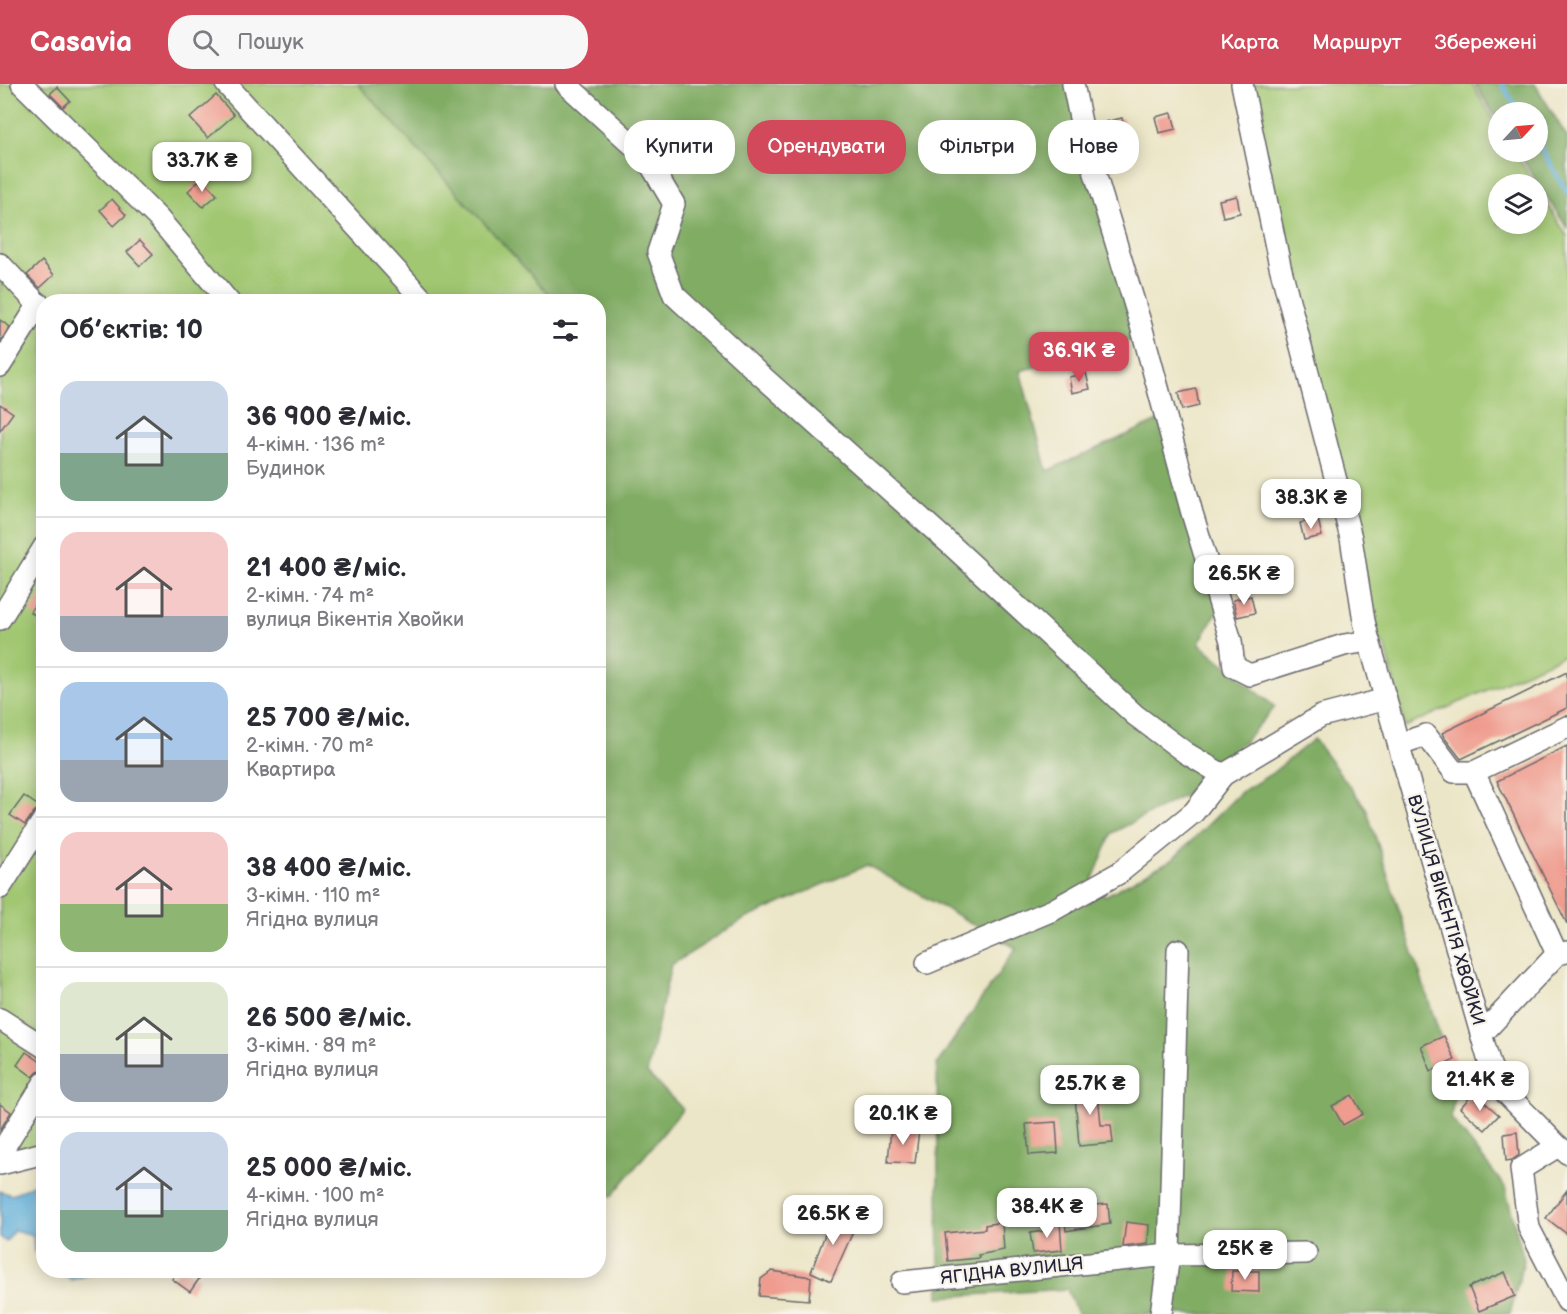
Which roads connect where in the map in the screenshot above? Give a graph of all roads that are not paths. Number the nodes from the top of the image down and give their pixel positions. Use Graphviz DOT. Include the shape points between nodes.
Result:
graph roads {
  1 [pos="22,84"];
  2 [pos="226,84"];
  3 [pos="566,84"];
  4 [pos="1073,84"];
  5 [pos="1242,84"];
  6 [pos="0,264"];
  7 [pos="222,294"];
  8 [pos="417,294"];
  9 [pos="36,302"];
  10 [pos="36,314"];
  11 [pos="0,366"];
  12 [pos="36,560"];
  13 [pos="0,619"];
  14 [pos="1369,641"];
  15 [pos="1386,699"];
  16 [pos="1567,727"];
  17 [pos="1399,744"];
  18 [pos="1474,772"];
  19 [pos="1223,775"];
  20 [pos="36,832"];
  21 [pos="0,888"];
  22 [pos="1178,950"];
  23 [pos="1562,953"];
  24 [pos="927,963"];
  25 [pos="0,1019"];
  26 [pos="1482,1034"];
  27 [pos="36,1042"];
  28 [pos="36,1096"];
  29 [pos="1562,1149"];
  30 [pos="0,1154"];
  31 [pos="36,1155"];
  32 [pos="0,1164"];
  33 [pos="1306,1253"];
  34 [pos="1169,1255"];
  35 [pos="902,1282"];
  36 [pos="1567,1301"];
  37 [pos="1161,1314"];
  1 -- 7 [label="street" via="158,218"];
  2 -- 8 [label="street"];
  3 -- 19 [label="street" via="646,157 674,204 658,252 674,295 1135,715"];
  4 -- 14 [label="street" via="1084,137 1230,641 1234,667 1250,675 1344,645"];
  5 -- 14 [label="street, ВУЛИЦЯ ВІКЕНТІЯ ХВОЙКИ" via="1280,266 1351,538"];
  6 -- 9 [label="street"];
  10 -- 11 [label="street"];
  12 -- 13 [label="street"];
  14 -- 15 [label="street, ВУЛИЦЯ ВІКЕНТІЯ ХВОЙКИ"];
  15 -- 17 [label="street, ВУЛИЦЯ ВІКЕНТІЯ ХВОЙКИ"];
  15 -- 19 [label="street" via="1321,716"];
  16 -- 18 [label="street"];
  17 -- 18 [label="street" via="1426,735 1454,772"];
  17 -- 26 [label="street, ВУЛИЦЯ ВІКЕНТІЯ ХВОЙКИ"];
  18 -- 23 [label="street"];
  19 -- 24 [label="street" via="1194,812 1119,873 1053,910"];
  20 -- 21 [label="street"];
  22 -- 34 [label="street"];
  23 -- 26 [label="street"];
  25 -- 27 [label="street"];
  26 -- 29 [label="street, ВУЛИЦЯ ВІКЕНТІЯ ХВОЙКИ" via="1500,1087"];
  28 -- 30 [label="street"];
  29 -- 36 [label="street" via="1521,1169 1529,1228"];
  31 -- 32 [label="street"];
  33 -- 34 [label="street, ЯГІДНА ВУЛИЦЯ"];
  34 -- 35 [label="street, ЯГІДНА ВУЛИЦЯ"];
  34 -- 37 [label="street"];
}
